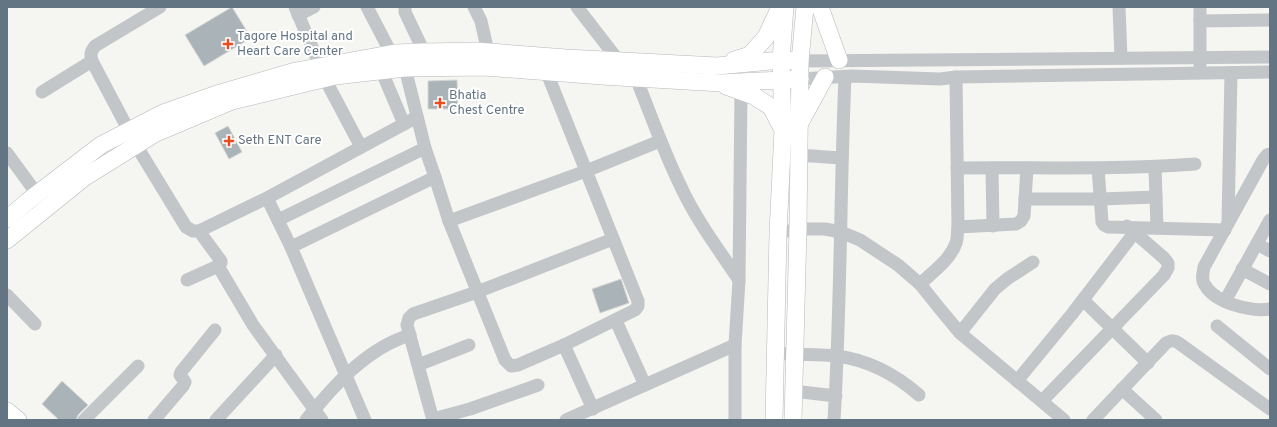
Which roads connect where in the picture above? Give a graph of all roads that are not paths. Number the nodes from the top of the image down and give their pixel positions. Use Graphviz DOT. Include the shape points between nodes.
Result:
graph roads {
  1 [pos="160,7"];
  2 [pos="314,7"];
  3 [pos="367,7"];
  4 [pos="405,7"];
  5 [pos="577,7"];
  6 [pos="780,7"];
  7 [pos="785,7"];
  8 [pos="805,7"];
  9 [pos="820,7"];
  10 [pos="1119,7"];
  11 [pos="1200,7"];
  12 [pos="476,8"];
  13 [pos="297,11"];
  14 [pos="1270,20"];
  15 [pos="1200,21"];
  16 [pos="424,52"];
  17 [pos="488,52"];
  18 [pos="391,53"];
  19 [pos="1270,57"];
  20 [pos="1121,58"];
  21 [pos="1200,58"];
  22 [pos="618,60"];
  23 [pos="782,60"];
  24 [pos="839,60"];
  25 [pos="92,61"];
  26 [pos="800,61"];
  27 [pos="405,68"];
  28 [pos="382,72"];
  29 [pos="1270,72"];
  30 [pos="322,73"];
  31 [pos="547,73"];
  32 [pos="1200,73"];
  33 [pos="1231,73"];
  34 [pos="716,74"];
  35 [pos="845,76"];
  36 [pos="956,77"];
  37 [pos="636,78"];
  38 [pos="825,78"];
  39 [pos="800,79"];
  40 [pos="781,80"];
  41 [pos="741,91"];
  42 [pos="42,92"];
  43 [pos="416,117"];
  44 [pos="404,124"];
  45 [pos="799,124"];
  46 [pos="783,130"];
  47 [pos="132,138"];
  48 [pos="660,141"];
  49 [pos="362,147"];
  50 [pos="424,148"];
  51 [pos="7,153"];
  52 [pos="1270,154"];
  53 [pos="798,155"];
  54 [pos="842,158"];
  55 [pos="1195,164"];
  56 [pos="1156,167"];
  57 [pos="957,168"];
  58 [pos="992,168"];
  59 [pos="1027,168"];
  60 [pos="1098,168"];
  61 [pos="586,171"];
  62 [pos="436,177"];
  63 [pos="37,194"];
  64 [pos="1156,197"];
  65 [pos="267,198"];
  66 [pos="1025,199"];
  67 [pos="1101,199"];
  68 [pos="7,219"];
  69 [pos="278,220"];
  70 [pos="449,221"];
  71 [pos="993,226"];
  72 [pos="958,227"];
  73 [pos="1268,227"];
  74 [pos="1157,228"];
  75 [pos="1226,228"];
  76 [pos="798,229"];
  77 [pos="1131,229"];
  78 [pos="200,231"];
  79 [pos="841,232"];
  80 [pos="778,233"];
  81 [pos="613,239"];
  82 [pos="7,240"];
  83 [pos="1257,244"];
  84 [pos="291,247"];
  85 [pos="1270,251"];
  86 [pos="1033,262"];
  87 [pos="218,266"];
  88 [pos="1242,269"];
  89 [pos="187,280"];
  90 [pos="739,280"];
  91 [pos="920,284"];
  92 [pos="1270,284"];
  93 [pos="477,292"];
  94 [pos="7,295"];
  95 [pos="1083,300"];
  96 [pos="1225,301"];
  97 [pos="1270,309"];
  98 [pos="616,321"];
  99 [pos="35,324"];
  100 [pos="1217,326"];
  101 [pos="1112,328"];
  102 [pos="215,330"];
  103 [pos="960,333"];
  104 [pos="410,335"];
  105 [pos="735,344"];
  106 [pos="564,345"];
  107 [pos="469,346"];
  108 [pos="776,353"];
  109 [pos="276,355"];
  110 [pos="794,355"];
  111 [pos="837,356"];
  112 [pos="1148,363"];
  113 [pos="418,365"];
  114 [pos="138,366"];
  115 [pos="1270,369"];
  116 [pos="345,376"];
  117 [pos="1017,381"];
  118 [pos="538,385"];
  119 [pos="645,385"];
  120 [pos="1122,389"];
  121 [pos="794,391"];
  122 [pos="836,396"];
  123 [pos="919,396"];
  124 [pos="1042,401"];
  125 [pos="593,409"];
  126 [pos="1270,409"];
  127 [pos="7,411"];
  128 [pos="318,415"];
  129 [pos="18,420"];
  130 [pos="84,420"];
  131 [pos="154,420"];
  132 [pos="216,420"];
  133 [pos="306,420"];
  134 [pos="365,420"];
  135 [pos="433,420"];
  136 [pos="566,420"];
  137 [pos="734,420"];
  138 [pos="774,420"];
  139 [pos="793,420"];
  140 [pos="834,420"];
  141 [pos="1064,420"];
  142 [pos="1092,420"];
  143 [pos="1156,420"];
  1 -- 25 [label="street" via="95,46"];
  2 -- 13 [label="street"];
  3 -- 18 [label="street"];
  4 -- 16 [label="street"];
  5 -- 22 [label="street"];
  6 -- 34 [label="main road" via="766,37 750,55"];
  7 -- 23 [label="main road"];
  8 -- 26 [label="main road"];
  9 -- 24 [label="main road"];
  10 -- 20 [label="street"];
  11 -- 15 [label="street"];
  12 -- 17 [label="street"];
  13 -- 30 [label="street"];
  14 -- 15 [label="street"];
  15 -- 21 [label="street"];
  16 -- 17 [label="main road"];
  16 -- 18 [label="main road"];
  17 -- 22 [label="main road"];
  18 -- 30 [label="main road"];
  19 -- 21 [label="street"];
  20 -- 21 [label="street"];
  20 -- 24 [label="street"];
  21 -- 32 [label="street"];
  22 -- 34 [label="main road"];
  23 -- 26 [label="main road"];
  23 -- 34 [label="main road"];
  23 -- 40 [label="main road"];
  24 -- 26 [label="street"];
  25 -- 42 [label="street"];
  25 -- 47 [label="street"];
  26 -- 39 [label="main road"];
  27 -- 28 [label="main road"];
  27 -- 31 [label="main road" via="484,67"];
  27 -- 43 [label="street"];
  28 -- 30 [label="main road" via="335,76"];
  28 -- 44 [label="street"];
  29 -- 33 [label="street"];
  30 -- 47 [label="main road" via="296,71 217,94 163,114"];
  30 -- 49 [label="street"];
  31 -- 37 [label="main road"];
  31 -- 61 [label="street"];
  32 -- 33 [label="street"];
  32 -- 36 [label="street"];
  33 -- 75 [label="street"];
  34 -- 37 [label="main road"];
  34 -- 40 [label="main road"];
  34 -- 41 [label="main road"];
  35 -- 36 [label="street" via="940,79"];
  35 -- 38 [label="street"];
  35 -- 54 [label="street"];
  36 -- 57 [label="street"];
  37 -- 48 [label="street"];
  38 -- 39 [label="street"];
  38 -- 45 [label="main road"];
  39 -- 40 [label="main road"];
  39 -- 45 [label="main road"];
  40 -- 46 [label="main road"];
  41 -- 46 [label="main road" via="771,107"];
  41 -- 90 [label="street"];
  43 -- 44 [label="street"];
  43 -- 50 [label="street"];
  44 -- 49 [label="street"];
  45 -- 53 [label="main road"];
  46 -- 80 [label="main road"];
  47 -- 63 [label="main road" via="102,145"];
  47 -- 78 [label="street" via="186,226 193,231"];
  47 -- 82 [label="main road"];
  48 -- 61 [label="street"];
  48 -- 90 [label="street" via="682,190"];
  49 -- 65 [label="street"];
  50 -- 62 [label="street"];
  50 -- 69 [label="street"];
  51 -- 63 [label="street"];
  52 -- 75 [label="street" via="1263,160"];
  53 -- 54 [label="street"];
  53 -- 76 [label="main road"];
  54 -- 79 [label="street"];
  55 -- 56 [label="street"];
  56 -- 60 [label="street"];
  56 -- 64 [label="street"];
  57 -- 58 [label="street"];
  57 -- 72 [label="street"];
  58 -- 59 [label="street"];
  58 -- 71 [label="street"];
  59 -- 60 [label="street"];
  59 -- 66 [label="street"];
  60 -- 67 [label="street"];
  61 -- 70 [label="street"];
  61 -- 81 [label="street"];
  62 -- 70 [label="street"];
  62 -- 84 [label="street"];
  63 -- 68 [label="main road"];
  64 -- 67 [label="street"];
  64 -- 74 [label="street"];
  65 -- 69 [label="street"];
  65 -- 78 [label="street"];
  66 -- 67 [label="street"];
  66 -- 71 [label="street" via="1021,222"];
  67 -- 77 [label="street" via="1104,225"];
  69 -- 84 [label="street"];
  70 -- 93 [label="street"];
  71 -- 72 [label="street"];
  72 -- 91 [label="street" via="951,254"];
  73 -- 83 [label="street"];
  74 -- 75 [label="street"];
  74 -- 77 [label="street"];
  75 -- 96 [label="street" via="1204,267 1202,276 1204,285"];
  76 -- 79 [label="street"];
  76 -- 80 [label="street"];
  76 -- 110 [label="main road"];
  77 -- 95 [label="street"];
  77 -- 101 [label="street" via="1164,258 1168,268 1164,276"];
  78 -- 87 [label="street" via="221,261"];
  79 -- 91 [label="street" via="860,240 898,265"];
  79 -- 111 [label="street"];
  80 -- 108 [label="main road"];
  81 -- 93 [label="street"];
  81 -- 98 [label="street" via="638,301 635,310"];
  83 -- 85 [label="street"];
  83 -- 88 [label="street"];
  84 -- 116 [label="street"];
  86 -- 103 [label="street" via="995,289"];
  87 -- 89 [label="street"];
  87 -- 109 [label="street" via="253,325"];
  88 -- 92 [label="street"];
  88 -- 96 [label="street"];
  90 -- 105 [label="street"];
  91 -- 103 [label="street"];
  93 -- 104 [label="street" via="413,314 407,321"];
  93 -- 106 [label="street" via="505,360 511,366"];
  94 -- 99 [label="street"];
  95 -- 101 [label="street"];
  95 -- 117 [label="street"];
  96 -- 97 [label="street" via="1244,308"];
  98 -- 106 [label="street"];
  98 -- 119 [label="street"];
  100 -- 115 [label="street"];
  101 -- 112 [label="street"];
  101 -- 124 [label="street"];
  102 -- 131 [label="street" via="180,373 183,386"];
  103 -- 117 [label="street"];
  104 -- 113 [label="street"];
  104 -- 116 [label="street" via="382,348"];
  105 -- 119 [label="street"];
  105 -- 137 [label="street"];
  106 -- 125 [label="street"];
  107 -- 113 [label="street"];
  108 -- 110 [label="street"];
  108 -- 138 [label="main road"];
  109 -- 128 [label="street"];
  109 -- 132 [label="street"];
  110 -- 111 [label="street"];
  110 -- 121 [label="main road"];
  111 -- 122 [label="street"];
  111 -- 123 [label="street" via="881,369 905,383"];
  112 -- 120 [label="street"];
  112 -- 126 [label="street" via="1166,343 1170,340 1175,341"];
  113 -- 135 [label="street"];
  114 -- 130 [label="street"];
  116 -- 128 [label="street"];
  116 -- 134 [label="street"];
  117 -- 124 [label="street"];
  118 -- 135 [label="street"];
  119 -- 125 [label="street"];
  120 -- 142 [label="street"];
  120 -- 143 [label="street"];
  121 -- 122 [label="street"];
  121 -- 139 [label="main road"];
  122 -- 140 [label="street"];
  124 -- 141 [label="street"];
  125 -- 136 [label="street"];
  127 -- 129 [label="main road"];
  128 -- 133 [label="street"];
}
